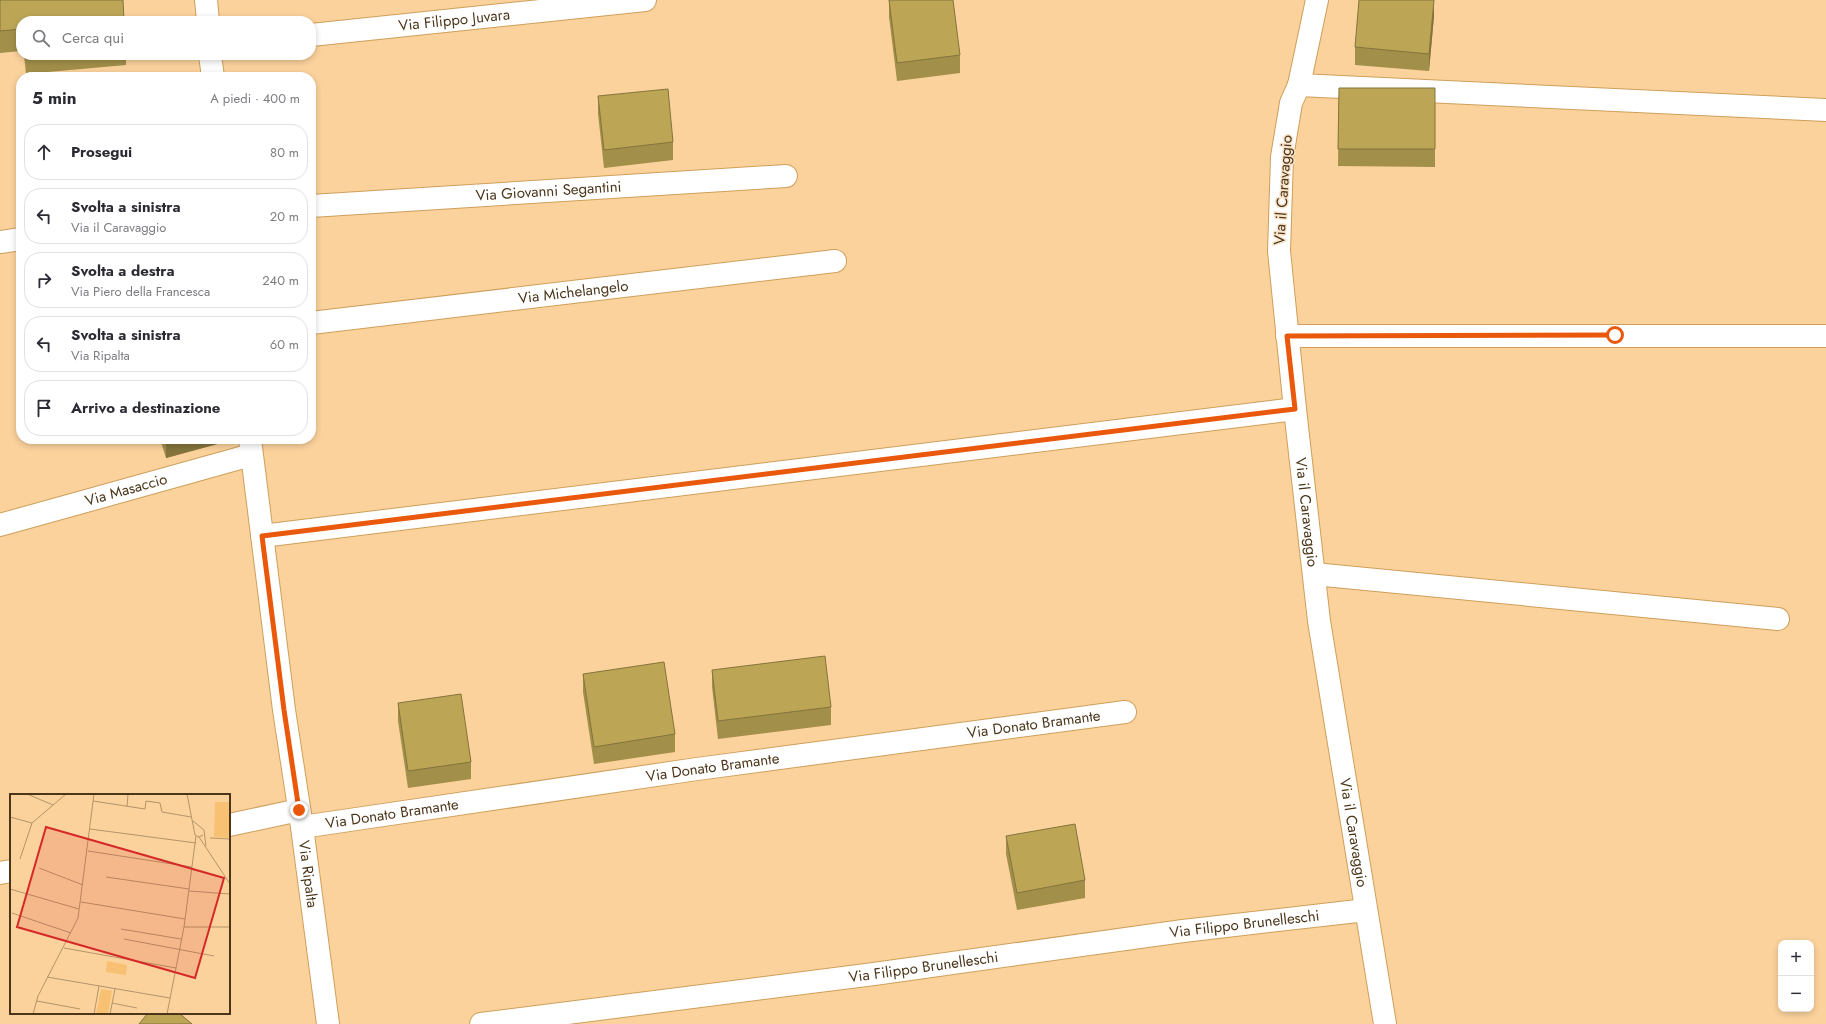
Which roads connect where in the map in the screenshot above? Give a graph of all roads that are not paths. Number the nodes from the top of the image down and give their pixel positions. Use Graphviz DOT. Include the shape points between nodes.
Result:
graph roads {
  1 [pos="206,0"];
  2 [pos="645,0"];
  3 [pos="1317,0"];
  4 [pos="208,16"];
  5 [pos="316,34"];
  6 [pos="211,60"];
  7 [pos="212,72"];
  8 [pos="1299,85"];
  9 [pos="1826,110"];
  10 [pos="786,176"];
  11 [pos="316,206"];
  12 [pos="16,240"];
  13 [pos="0,242"];
  14 [pos="835,260"];
  15 [pos="316,322"];
  16 [pos="1287,336"];
  17 [pos="1826,336"];
  18 [pos="1295,409"];
  19 [pos="251,447"];
  20 [pos="0,525"];
  21 [pos="262,536"];
  22 [pos="1314,574"];
  23 [pos="1778,619"];
  24 [pos="1125,712"];
  25 [pos="300,818"];
  26 [pos="230,825"];
  27 [pos="10,871"];
  28 [pos="0,873"];
  29 [pos="1366,910"];
  30 [pos="328,1024"];
  31 [pos="480,1024"];
  32 [pos="1385,1024"];
  1 -- 4 [label="street"];
  2 -- 5 [label="street, Via Filippo Juvara"];
  3 -- 8 [label="street, Via il Caravaggio"];
  6 -- 7 [label="street"];
  8 -- 9 [label="street"];
  8 -- 16 [label="street, Via il Caravaggio" via="1291,103 1282,157 1279,251"];
  10 -- 11 [label="street, Via Giovanni Segantini"];
  12 -- 13 [label="street"];
  14 -- 15 [label="street, Via Michelangelo"];
  16 -- 17 [label="street"];
  16 -- 18 [label="street, Via il Caravaggio"];
  18 -- 21 [label="street"];
  18 -- 22 [label="street, Via il Caravaggio"];
  19 -- 20 [label="street, Via Masaccio"];
  19 -- 21 [label="street, Via Ripalta"];
  21 -- 25 [label="street, Via Ripalta"];
  22 -- 23 [label="street"];
  22 -- 29 [label="street, Via il Caravaggio" via="1319,621"];
  24 -- 25 [label="street, Via Donato Bramante"];
  25 -- 26 [label="street, Via Donato Bramante"];
  25 -- 30 [label="street, Via Ripalta"];
  27 -- 28 [label="street"];
  29 -- 31 [label="street, Via Filippo Brunelleschi" via="1183,931 874,974"];
  29 -- 32 [label="street, Via il Caravaggio"];
}
